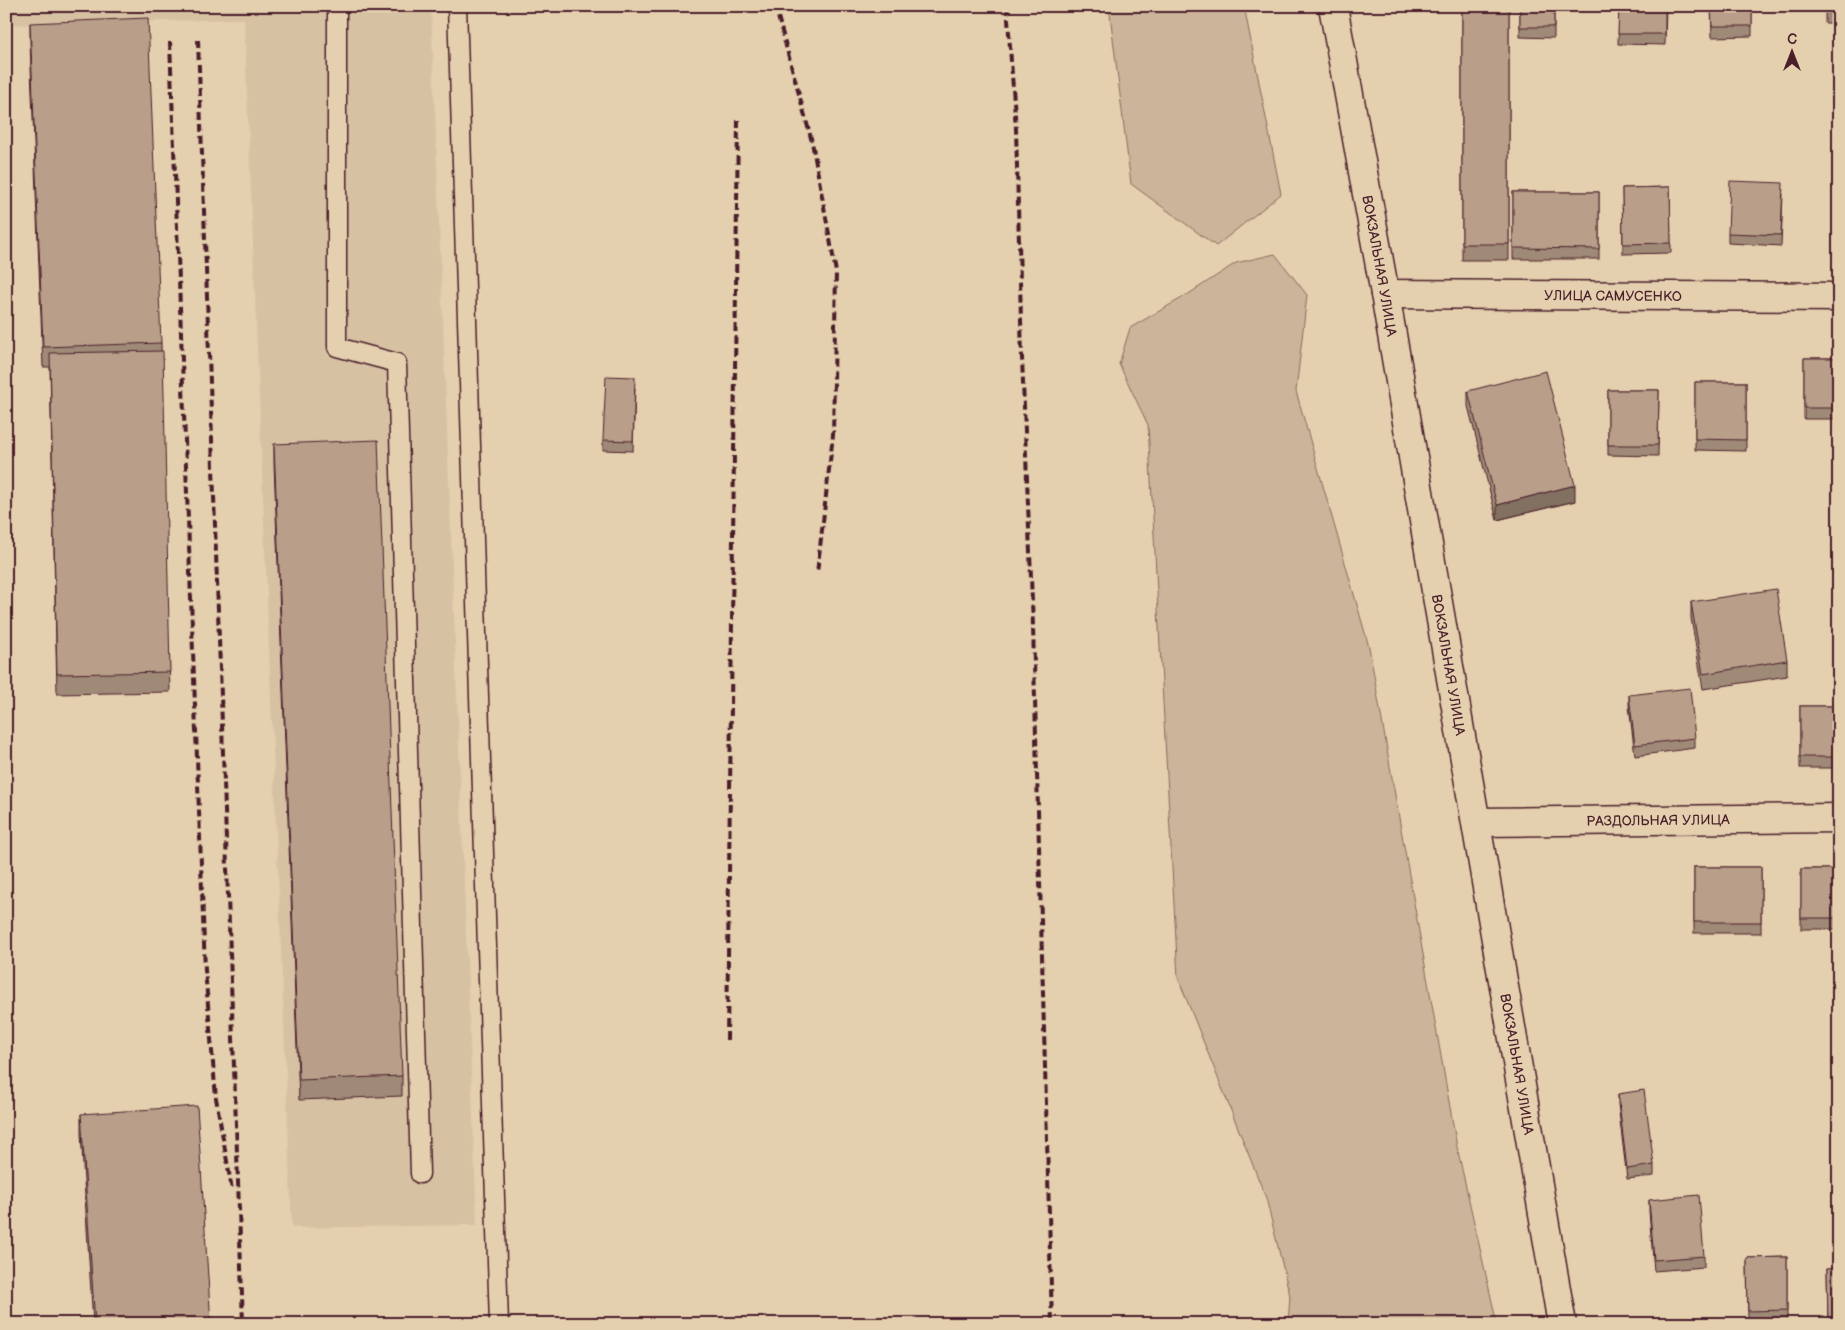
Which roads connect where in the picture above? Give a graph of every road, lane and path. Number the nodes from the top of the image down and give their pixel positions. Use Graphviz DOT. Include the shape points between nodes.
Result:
graph roads {
  1 [pos="337,6"];
  2 [pos="457,6"];
  3 [pos="1333,6"];
  4 [pos="1385,294"];
  5 [pos="1839,297"];
  6 [pos="1839,818"];
  7 [pos="1477,822"];
  8 [pos="420,1174"];
  9 [pos="499,1324"];
  10 [pos="1562,1324"];
  1 -- 8 [label="lane" via="337,347 397,363"];
  2 -- 9 [label="lane"];
  3 -- 4 [label="main road, ВОКЗАЛЬНАЯ УЛИЦА"];
  4 -- 5 [label="main road, УЛИЦА САМУСЕНКО"];
  4 -- 7 [label="main road, ВОКЗАЛЬНАЯ УЛИЦА"];
  6 -- 7 [label="main road, РАЗДОЛЬНАЯ УЛИЦА"];
  7 -- 10 [label="main road, ВОКЗАЛЬНАЯ УЛИЦА"];
}
